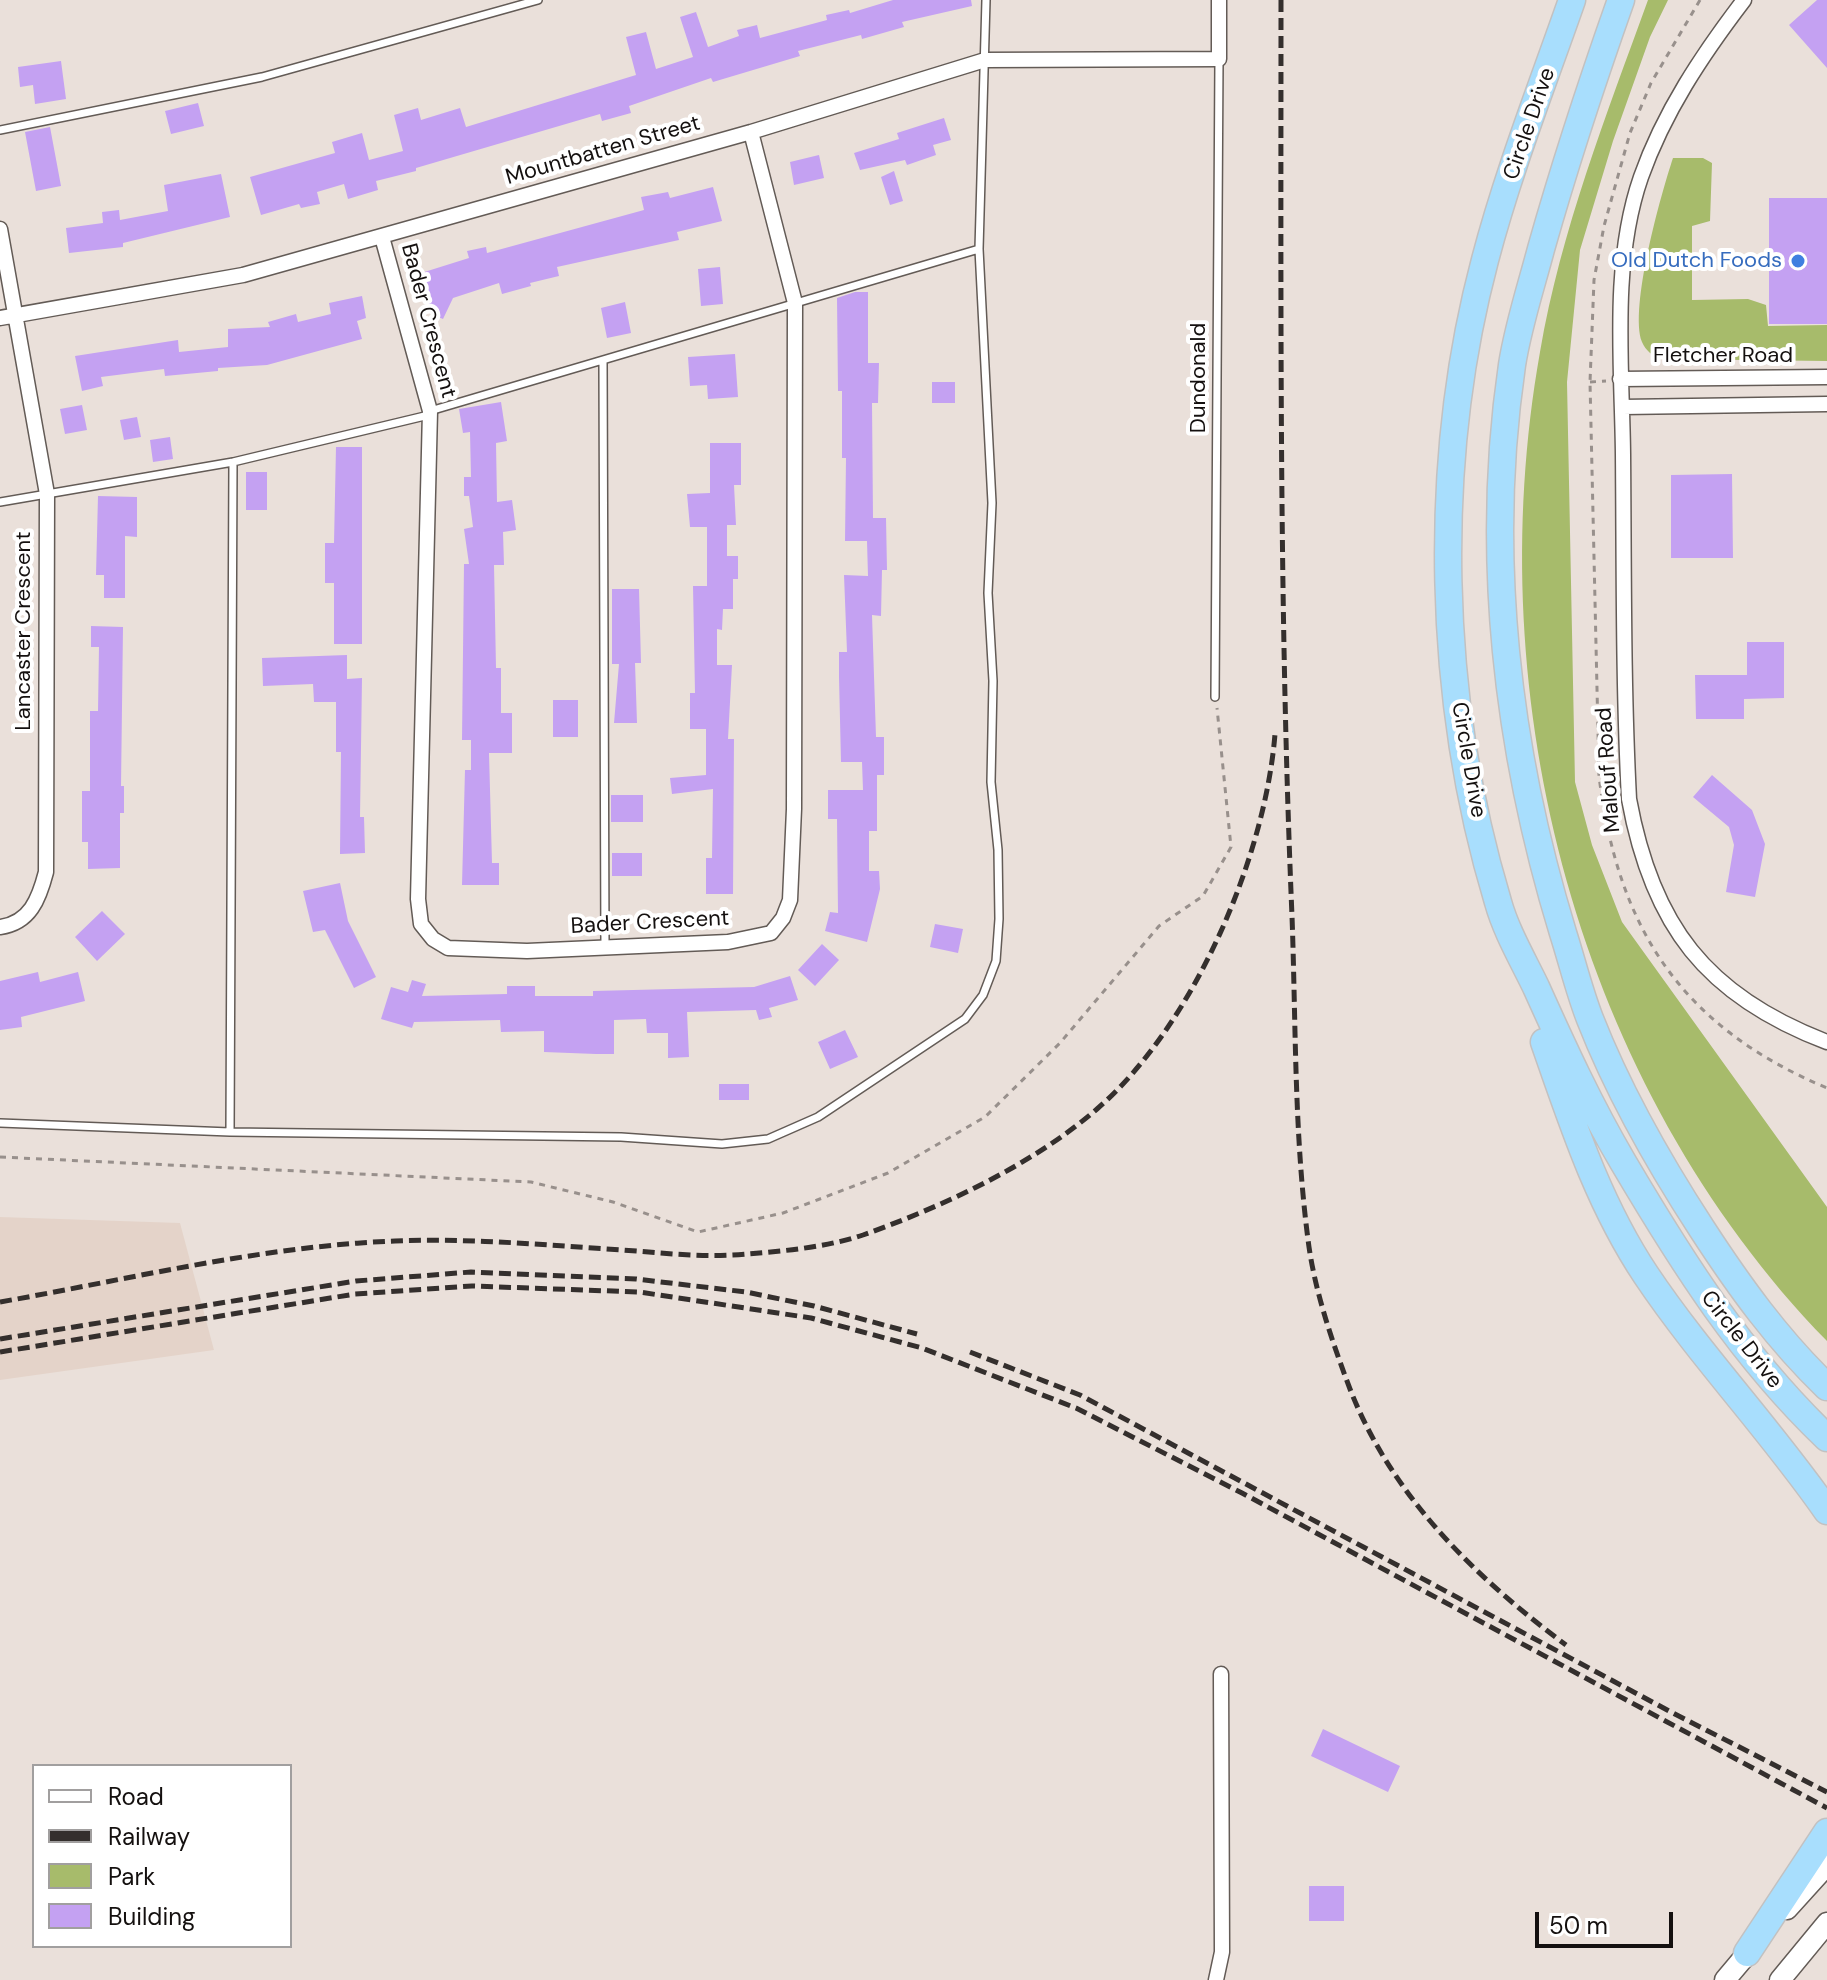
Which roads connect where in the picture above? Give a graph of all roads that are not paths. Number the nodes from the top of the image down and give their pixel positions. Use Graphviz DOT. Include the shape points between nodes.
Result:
graph roads {
  1 [pos="538,0"];
  2 [pos="986,0"];
  3 [pos="1219,0"];
  4 [pos="1572,0"];
  5 [pos="1621,0"];
  6 [pos="1744,0"];
  7 [pos="1219,59"];
  8 [pos="985,60"];
  9 [pos="0,130"];
  10 [pos="751,132"];
  11 [pos="0,229"];
  12 [pos="382,237"];
  13 [pos="979,249"];
  14 [pos="795,303"];
  15 [pos="15,316"];
  16 [pos="0,318"];
  17 [pos="603,362"];
  18 [pos="1827,377"];
  19 [pos="1620,379"];
  20 [pos="1827,404"];
  21 [pos="1623,407"];
  22 [pos="430,412"];
  23 [pos="233,462"];
  24 [pos="47,494"];
  25 [pos="0,502"];
  26 [pos="1215,697"];
  27 [pos="1499,905"];
  28 [pos="0,927"];
  29 [pos="605,948"];
  30 [pos="1827,1042"];
  31 [pos="0,1123"];
  32 [pos="230,1132"];
  33 [pos="1827,1387"];
  34 [pos="1827,1438"];
  35 [pos="1827,1511"];
  36 [pos="1221,1674"];
  37 [pos="1824,1849"];
  38 [pos="1827,1923"];
  39 [pos="1747,1953"];
  40 [pos="1216,1980"];
  41 [pos="1725,1980"];
  42 [pos="1780,1980"];
  1 -- 9 [label="lane" via="262,77"];
  2 -- 8 [label="lane"];
  3 -- 7 [label="street"];
  4 -- 27 [label="highway, Circle Drive" via="1485,261 1462,380 1451,481 1448,595 1454,682 1474,804"];
  5 -- 33 [label="highway, Circle Drive" via="1573,134 1512,360 1500,469 1505,659 1516,737 1537,838 1589,1018 1628,1100 1668,1177 1741,1289"];
  6 -- 19 [label="street, Malouf Road" via="1677,99 1640,180 1625,257"];
  7 -- 8 [label="street, Mountbatten Street"];
  7 -- 26 [label="lane, Dundonald"];
  8 -- 10 [label="street, Mountbatten Street"];
  8 -- 13 [label="lane"];
  10 -- 12 [label="street, Mountbatten Street"];
  10 -- 14 [label="street, Bader Crescent"];
  11 -- 15 [label="street, Lancaster Crescent"];
  12 -- 15 [label="street, Mountbatten Street" via="243,275"];
  12 -- 22 [label="street, Bader Crescent"];
  13 -- 14 [label="lane"];
  13 -- 32 [label="lane" via="992,503 991,782 999,919 996,961 983,995 965,1019 818,1117 768,1139 722,1144 621,1137"];
  14 -- 17 [label="lane"];
  14 -- 29 [label="street, Bader Crescent" via="790,900 771,933"];
  15 -- 16 [label="street, Mountbatten Street"];
  15 -- 24 [label="street, Lancaster Crescent"];
  17 -- 22 [label="lane"];
  17 -- 29 [label="lane"];
  18 -- 19 [label="street, Fletcher Road"];
  19 -- 21 [label="street, Malouf Road"];
  20 -- 21 [label="street"];
  21 -- 30 [label="street, Malouf Road" via="1626,743 1638,850 1654,893 1694,955 1743,999 1785,1026"];
  22 -- 23 [label="lane"];
  22 -- 29 [label="street, Bader Crescent" via="421,924 448,948"];
  23 -- 24 [label="lane"];
  23 -- 32 [label="lane"];
  24 -- 25 [label="lane"];
  24 -- 28 [label="street, Lancaster Crescent" via="46,872 39,900 28,914"];
  27 -- 34 [label="highway, Circle Drive" via="1590,1106 1672,1247 1734,1337"];
  27 -- 35 [label="highway" via="1578,1139 1609,1213 1646,1275"];
  31 -- 32 [label="lane"];
  36 -- 40 [label="street" via="1222,1952"];
  37 -- 39 [label="highway"];
  38 -- 42 [label="main road"];
  39 -- 41 [label="main road"];
}
